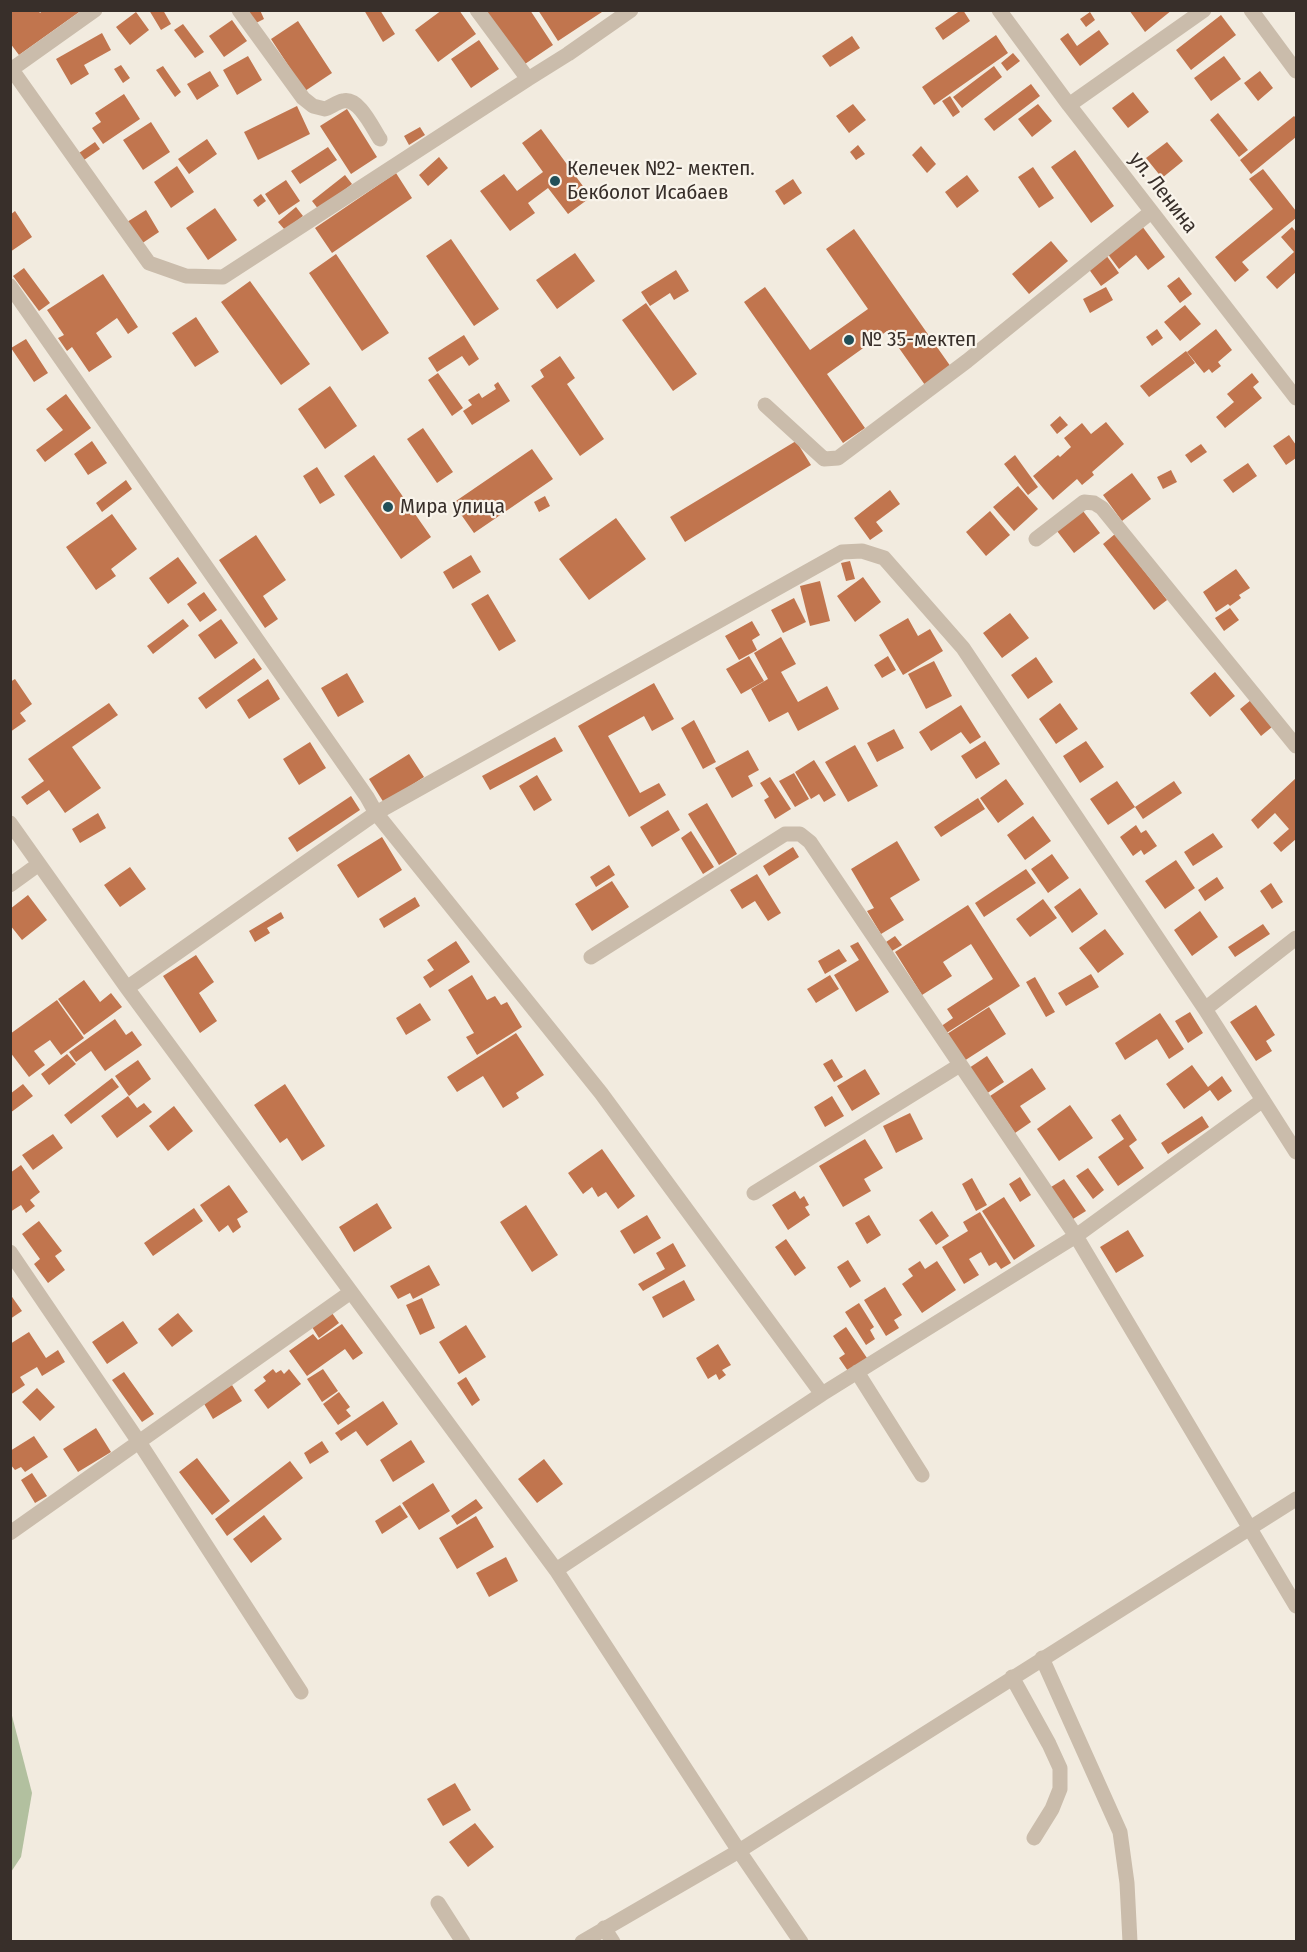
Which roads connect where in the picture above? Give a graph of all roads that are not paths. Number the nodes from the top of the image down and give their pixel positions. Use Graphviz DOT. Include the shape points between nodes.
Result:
graph roads {
  1 [pos="95,10"];
  2 [pos="239,10"];
  3 [pos="477,10"];
  4 [pos="631,10"];
  5 [pos="999,10"];
  6 [pos="1204,10"];
  7 [pos="1251,10"];
  8 [pos="11,68"];
  9 [pos="1296,71"];
  10 [pos="528,79"];
  11 [pos="1069,105"];
  12 [pos="380,139"];
  13 [pos="1151,212"];
  14 [pos="10,286"];
  15 [pos="1296,398"];
  16 [pos="765,405"];
  17 [pos="1036,539"];
  18 [pos="1296,746"];
  19 [pos="376,813"];
  20 [pos="10,823"];
  21 [pos="39,864"];
  22 [pos="10,885"];
  23 [pos="1296,938"];
  24 [pos="591,957"];
  25 [pos="127,988"];
  26 [pos="1205,1009"];
  27 [pos="960,1065"];
  28 [pos="1263,1100"];
  29 [pos="1296,1152"];
  30 [pos="754,1193"];
  31 [pos="1076,1236"];
  32 [pos="10,1252"];
  33 [pos="351,1292"];
  34 [pos="857,1372"];
  35 [pos="822,1394"];
  36 [pos="139,1442"];
  37 [pos="922,1475"];
  38 [pos="1296,1499"];
  39 [pos="1249,1528"];
  40 [pos="10,1533"];
  41 [pos="556,1570"];
  42 [pos="1296,1606"];
  43 [pos="1042,1658"];
  44 [pos="1012,1677"];
  45 [pos="301,1692"];
  46 [pos="1034,1838"];
  47 [pos="738,1851"];
  48 [pos="438,1903"];
  49 [pos="604,1928"];
  50 [pos="463,1941"];
  51 [pos="582,1941"];
  52 [pos="613,1941"];
  53 [pos="801,1941"];
  54 [pos="1130,1941"];
  1 -- 8 [label="street"];
  2 -- 12 [label="street" via="303,98 325,109 352,101"];
  3 -- 10 [label="street"];
  4 -- 10 [label="street"];
  5 -- 11 [label="street, ул. Ленина"];
  6 -- 11 [label="street"];
  7 -- 9 [label="street"];
  8 -- 10 [label="street" via="149,263 186,276 223,278"];
  11 -- 13 [label="street, ул. Ленина"];
  13 -- 15 [label="street, ул. Ленина"];
  13 -- 16 [label="street" via="967,361 838,458 824,459"];
  14 -- 19 [label="street"];
  17 -- 18 [label="street" via="1084,502 1102,508"];
  19 -- 25 [label="street"];
  19 -- 26 [label="street" via="842,552 862,551 884,558 963,648"];
  19 -- 35 [label="street" via="601,1093"];
  20 -- 21 [label="street"];
  21 -- 22 [label="street"];
  21 -- 25 [label="street"];
  23 -- 26 [label="street"];
  24 -- 27 [label="street" via="785,834 800,834 810,842"];
  25 -- 33 [label="street"];
  26 -- 28 [label="street"];
  27 -- 30 [label="street"];
  27 -- 31 [label="street"];
  28 -- 29 [label="street"];
  28 -- 31 [label="street"];
  31 -- 34 [label="street"];
  31 -- 39 [label="street"];
  32 -- 36 [label="street"];
  33 -- 36 [label="street"];
  33 -- 41 [label="street"];
  34 -- 35 [label="street"];
  34 -- 37 [label="street"];
  35 -- 41 [label="street"];
  36 -- 40 [label="street"];
  36 -- 45 [label="street"];
  38 -- 39 [label="street"];
  39 -- 42 [label="street"];
  39 -- 43 [label="street"];
  41 -- 47 [label="street"];
  43 -- 44 [label="street"];
  43 -- 54 [label="street" via="1120,1833"];
  44 -- 46 [label="street" via="1060,1768 1060,1790"];
  44 -- 47 [label="street"];
  47 -- 49 [label="street"];
  47 -- 53 [label="street"];
  48 -- 50 [label="street"];
  49 -- 51 [label="street"];
  49 -- 52 [label="street"];
}
